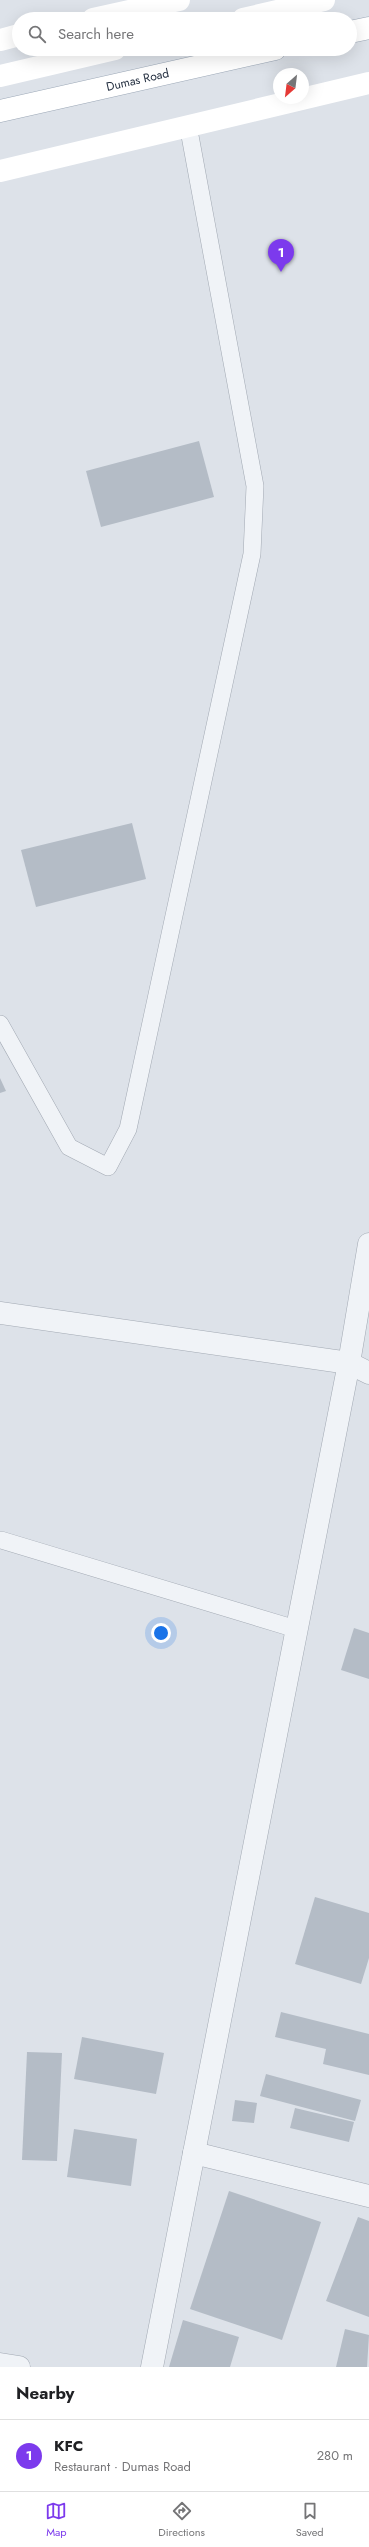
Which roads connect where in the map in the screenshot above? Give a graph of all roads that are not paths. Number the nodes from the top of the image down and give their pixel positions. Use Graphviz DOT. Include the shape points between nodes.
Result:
graph roads {
  1 [pos="178,0"];
  2 [pos="324,0"];
  3 [pos="124,12"];
  4 [pos="273,12"];
  5 [pos="369,28"];
  6 [pos="357,31"];
  7 [pos="12,37"];
  8 [pos="0,40"];
  9 [pos="85,56"];
  10 [pos="244,56"];
  11 [pos="0,76"];
  12 [pos="369,83"];
  13 [pos="0,112"];
  14 [pos="188,125"];
  15 [pos="0,171"];
  16 [pos="0,1024"];
  17 [pos="369,1244"];
  18 [pos="0,1313"];
  19 [pos="349,1363"];
  20 [pos="369,1373"];
  21 [pos="1,1540"];
  22 [pos="296,1629"];
  23 [pos="194,2153"];
  24 [pos="369,2196"];
  25 [pos="0,2364"];
  26 [pos="19,2367"];
  27 [pos="152,2367"];
  1 -- 3 [label="main road"];
  2 -- 4 [label="main road"];
  5 -- 6 [label="main road"];
  7 -- 8 [label="main road"];
  9 -- 11 [label="main road"];
  10 -- 13 [label="main road, Dumas Road"];
  12 -- 14 [label="main road"];
  14 -- 15 [label="main road"];
  14 -- 16 [label="lane" via="255,486 252,554 128,1129 108,1167 69,1148"];
  17 -- 19 [label="street"];
  18 -- 19 [label="street"];
  19 -- 20 [label="street"];
  19 -- 22 [label="street"];
  21 -- 22 [label="lane"];
  22 -- 23 [label="street"];
  23 -- 24 [label="street"];
  23 -- 27 [label="street"];
  25 -- 26 [label="street"];
}
